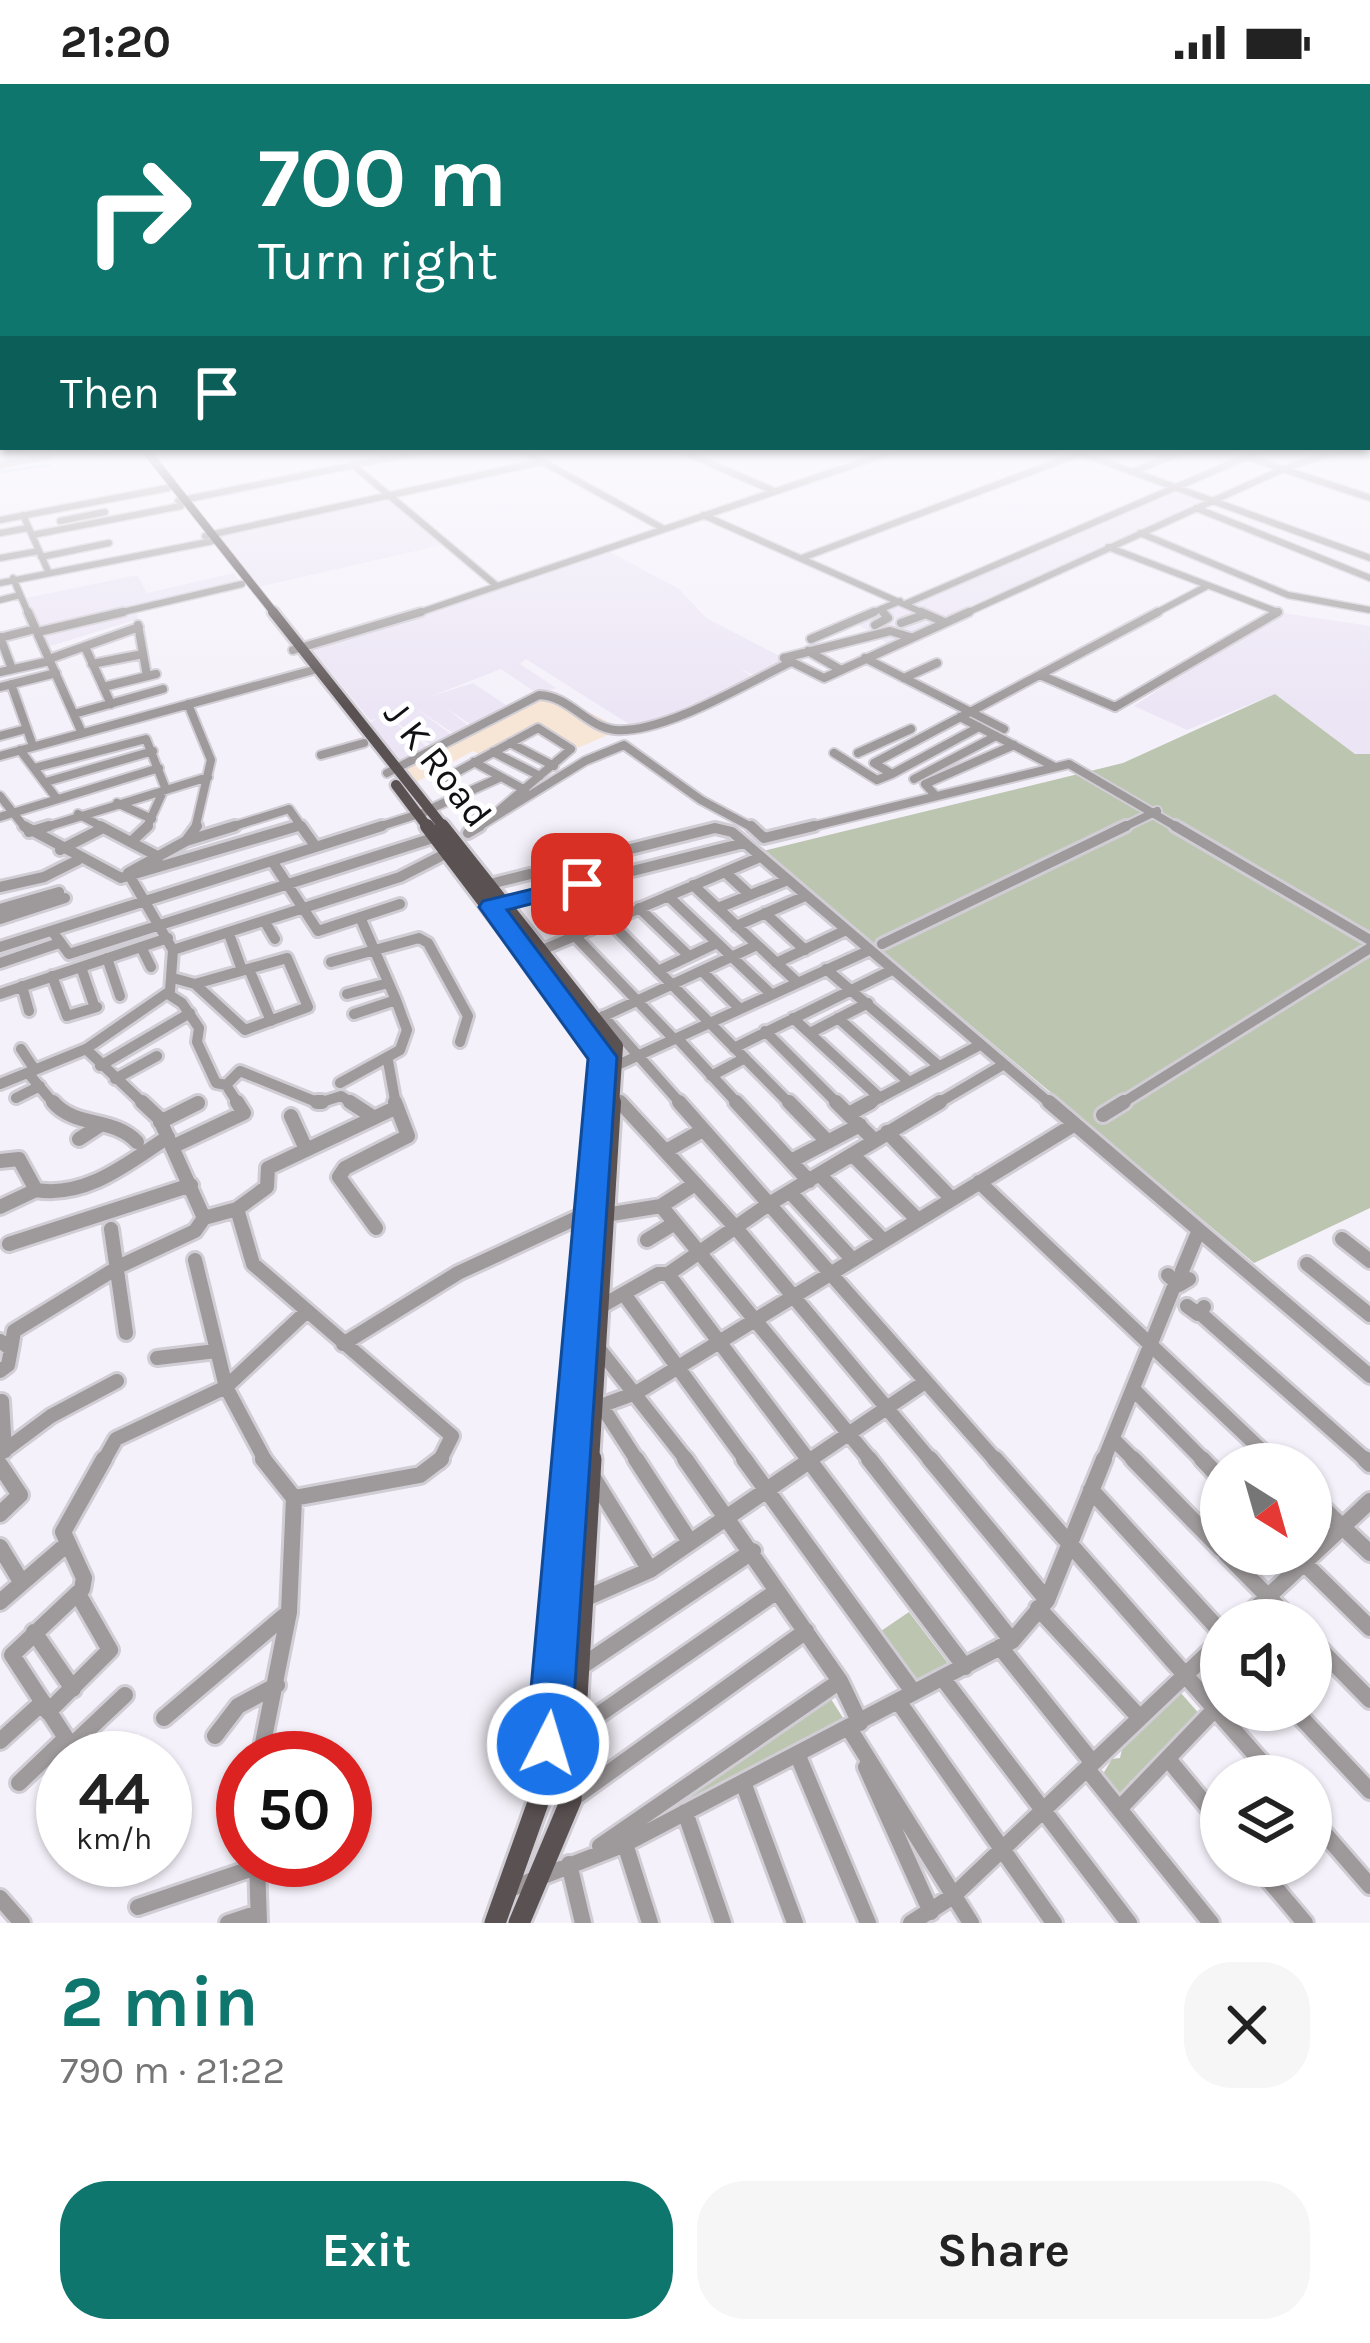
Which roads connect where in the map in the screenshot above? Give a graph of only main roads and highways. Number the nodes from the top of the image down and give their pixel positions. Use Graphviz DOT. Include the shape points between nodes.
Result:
graph roads {
  1 [pos="208,534"];
  2 [pos="313,670"];
  3 [pos="392,771"];
  4 [pos="534,953"];
  5 [pos="609,1060"];
  6 [pos="600,1211"];
  7 [pos="591,1401"];
  8 [pos="494,1923"];
  9 [pos="519,1923"];
  1 -- 2 [label="main road, J K Road"];
  2 -- 3 [label="main road, J K Road"];
  2 -- 3 [label="main road, J K Road"];
  3 -- 4 [label="main road, J K Road"];
  4 -- 5 [label="main road, J K Road"];
  4 -- 5 [label="main road, J K Road" via="600,1018"];
  5 -- 6 [label="main road"];
  5 -- 6 [label="main road" via="613,1095"];
  6 -- 7 [label="main road"];
  6 -- 7 [label="main road"];
  7 -- 8 [label="main road" via="545,1784"];
  7 -- 9 [label="main road" via="571,1800"];
}
